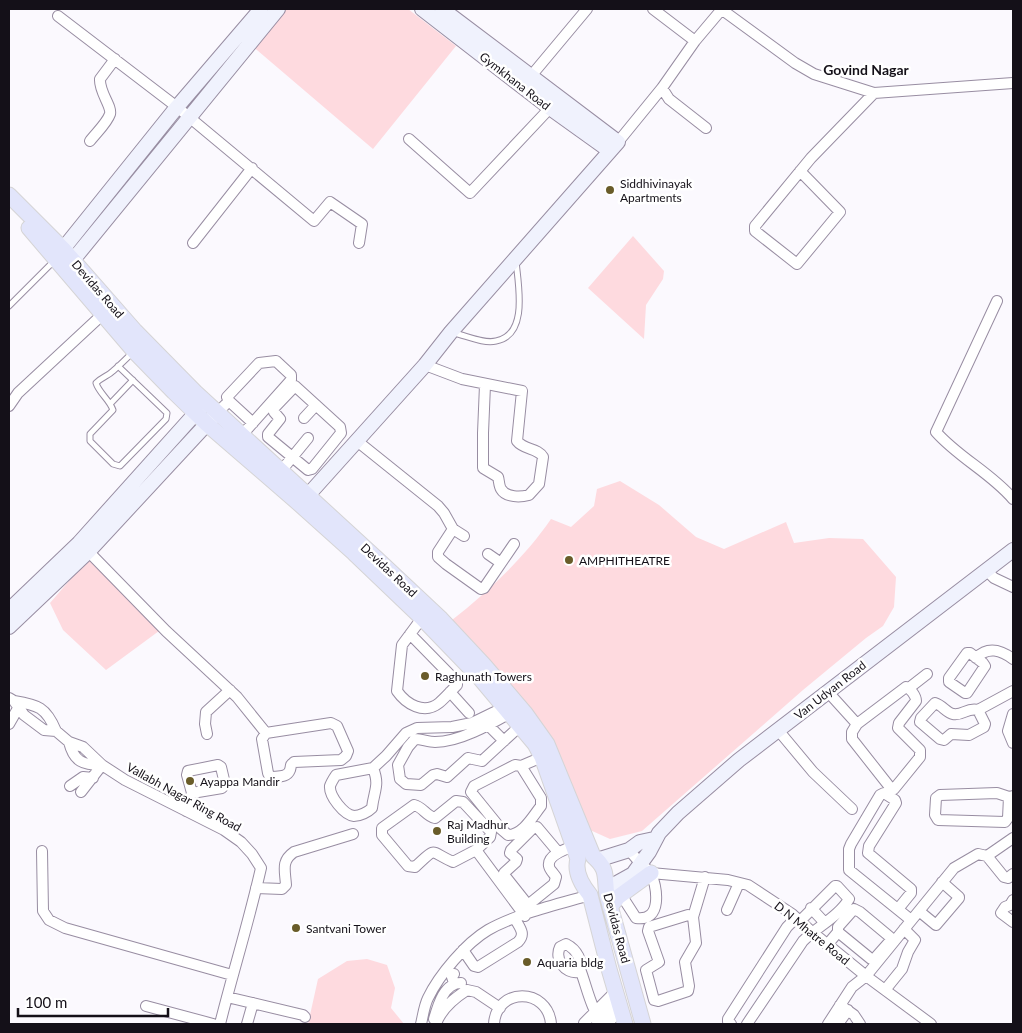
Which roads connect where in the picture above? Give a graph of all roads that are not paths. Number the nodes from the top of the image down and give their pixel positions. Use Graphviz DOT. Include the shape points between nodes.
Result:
graph roads {
  1 [pos="261,9"];
  2 [pos="278,9"];
  3 [pos="422,9"];
  4 [pos="442,9"];
  5 [pos="587,9"];
  6 [pos="653,9"];
  7 [pos="722,9"];
  8 [pos="58,16"];
  9 [pos="695,41"];
  10 [pos="114,59"];
  11 [pos="531,76"];
  12 [pos="1013,83"];
  13 [pos="662,88"];
  14 [pos="874,93"];
  15 [pos="178,107"];
  16 [pos="550,108"];
  17 [pos="190,117"];
  18 [pos="706,128"];
  19 [pos="409,139"];
  20 [pos="90,141"];
  21 [pos="614,146"];
  22 [pos="252,168"];
  23 [pos="800,172"];
  24 [pos="9,195"];
  25 [pos="9,207"];
  26 [pos="193,243"];
  27 [pos="359,243"];
  28 [pos="64,256"];
  29 [pos="516,258"];
  30 [pos="997,300"];
  31 [pos="9,306"];
  32 [pos="103,314"];
  33 [pos="451,332"];
  34 [pos="134,351"];
  35 [pos="425,365"];
  36 [pos="118,366"];
  37 [pos="133,380"];
  38 [pos="485,385"];
  39 [pos="229,401"];
  40 [pos="110,403"];
  41 [pos="316,405"];
  42 [pos="9,406"];
  43 [pos="201,408"];
  44 [pos="304,418"];
  45 [pos="212,419"];
  46 [pos="253,423"];
  47 [pos="242,435"];
  48 [pos="308,438"];
  49 [pos="357,441"];
  50 [pos="292,457"];
  51 [pos="281,471"];
  52 [pos="1013,499"];
  53 [pos="304,500"];
  54 [pos="453,529"];
  55 [pos="464,536"];
  56 [pos="514,544"];
  57 [pos="84,548"];
  58 [pos="1013,550"];
  59 [pos="488,554"];
  60 [pos="501,563"];
  61 [pos="988,571"];
  62 [pos="1013,587"];
  63 [pos="14,611"];
  64 [pos="422,618"];
  65 [pos="9,627"];
  66 [pos="410,634"];
  67 [pos="976,658"];
  68 [pos="1013,659"];
  69 [pos="927,674"];
  70 [pos="909,688"];
  71 [pos="230,690"];
  72 [pos="1013,691"];
  73 [pos="450,692"];
  74 [pos="828,692"];
  75 [pos="16,702"];
  76 [pos="507,710"];
  77 [pos="978,710"];
  78 [pos="469,712"];
  79 [pos="1013,714"];
  80 [pos="9,724"];
  81 [pos="856,724"];
  82 [pos="488,725"];
  83 [pos="520,726"];
  84 [pos="56,730"];
  85 [pos="778,730"];
  86 [pos="208,734"];
  87 [pos="266,734"];
  88 [pos="504,741"];
  89 [pos="1013,743"];
  90 [pos="542,757"];
  91 [pos="102,765"];
  92 [pos="521,766"];
  93 [pos="373,768"];
  94 [pos="93,778"];
  95 [pos="553,784"];
  96 [pos="70,786"];
  97 [pos="81,792"];
  98 [pos="192,792"];
  99 [pos="538,794"];
  100 [pos="1011,796"];
  101 [pos="852,809"];
  102 [pos="186,811"];
  103 [pos="353,834"];
  104 [pos="1013,838"];
  105 [pos="654,839"];
  106 [pos="476,850"];
  107 [pos="628,850"];
  108 [pos="42,851"];
  109 [pos="558,852"];
  110 [pos="586,856"];
  111 [pos="988,856"];
  112 [pos="646,869"];
  113 [pos="1013,874"];
  114 [pos="705,877"];
  115 [pos="739,883"];
  116 [pos="944,884"];
  117 [pos="256,888"];
  118 [pos="614,890"];
  119 [pos="590,895"];
  120 [pos="1013,900"];
  121 [pos="811,908"];
  122 [pos="898,909"];
  123 [pos="727,910"];
  124 [pos="920,912"];
  125 [pos="525,913"];
  126 [pos="693,917"];
  127 [pos="798,919"];
  128 [pos="911,920"];
  129 [pos="1013,922"];
  130 [pos="825,923"];
  131 [pos="904,929"];
  132 [pos="812,932"];
  133 [pos="838,932"];
  134 [pos="852,944"];
  135 [pos="828,945"];
  136 [pos="464,950"];
  137 [pos="867,955"];
  138 [pos="842,956"];
  139 [pos="856,968"];
  140 [pos="580,969"];
  141 [pos="232,974"];
  142 [pos="866,976"];
  143 [pos="456,979"];
  144 [pos="885,990"];
  145 [pos="227,997"];
  146 [pos="253,1003"];
  147 [pos="146,1006"];
  148 [pos="500,1008"];
  149 [pos="844,1008"];
  150 [pos="619,1010"];
  151 [pos="305,1017"];
  152 [pos="600,1021"];
  153 [pos="584,1023"];
  154 [pos="213,1024"];
  155 [pos="220,1024"];
  156 [pos="247,1024"];
  157 [pos="421,1024"];
  158 [pos="432,1024"];
  159 [pos="436,1024"];
  160 [pos="494,1024"];
  161 [pos="551,1024"];
  162 [pos="643,1024"];
  163 [pos="731,1024"];
  164 [pos="747,1024"];
  165 [pos="828,1024"];
  166 [pos="838,1024"];
  167 [pos="860,1024"];
  168 [pos="931,1024"];
  1 -- 15 [label="street"];
  2 -- 17 [label="street"];
  3 -- 16 [label="street, Gymkhana Road"];
  4 -- 11 [label="street, Gymkhana Road"];
  5 -- 11 [label="street"];
  6 -- 9 [label="street"];
  7 -- 9 [label="street"];
  7 -- 14 [label="street" via="814,74"];
  8 -- 10 [label="street"];
  9 -- 13 [label="street"];
  10 -- 15 [label="street"];
  10 -- 20 [label="street" via="100,79 101,91 111,110 110,116"];
  11 -- 21 [label="street, Gymkhana Road"];
  12 -- 14 [label="street"];
  13 -- 18 [label="street" via="669,98"];
  13 -- 21 [label="street"];
  14 -- 23 [label="street"];
  15 -- 17 [label="street"];
  15 -- 28 [label="street"];
  16 -- 19 [label="street" via="470,193"];
  16 -- 21 [label="street, Gymkhana Road"];
  17 -- 22 [label="street"];
  17 -- 28 [label="street"];
  21 -- 29 [label="street"];
  22 -- 26 [label="street"];
  22 -- 27 [label="street" via="314,221 330,202 362,224"];
  23 -- 23 [label="street" via="754,228 797,264 840,212"];
  24 -- 28 [label="main road, Devidas Road"];
  25 -- 28 [label="main road, Devidas Road"];
  28 -- 31 [label="lane"];
  28 -- 32 [label="main road, Devidas Road"];
  28 -- 43 [label="main road, Devidas Road"];
  29 -- 33 [label="street"];
  29 -- 33 [label="lane" via="520,301 512,330 495,342"];
  30 -- 52 [label="street" via="936,432"];
  32 -- 34 [label="main road, Devidas Road"];
  32 -- 42 [label="street" via="18,393"];
  33 -- 35 [label="street"];
  34 -- 36 [label="lane"];
  34 -- 43 [label="main road, Devidas Road"];
  35 -- 38 [label="street"];
  35 -- 49 [label="street"];
  36 -- 37 [label="lane"];
  36 -- 40 [label="lane" via="96,383"];
  37 -- 40 [label="lane"];
  37 -- 40 [label="lane" via="167,413 166,419 120,466 113,464 90,441 90,434 113,410"];
  38 -- 38 [label="street" via="522,392 518,441 543,457 539,484 529,496 504,492 498,477 483,468"];
  39 -- 45 [label="street"];
  39 -- 46 [label="street"];
  39 -- 46 [label="street" via="227,397 259,363 276,361 291,375 291,380"];
  41 -- 44 [label="street"];
  41 -- 50 [label="street" via="340,427 340,436 312,469 308,470"];
  41 -- 50 [label="street" via="296,386 274,409 280,419 268,436"];
  43 -- 45 [label="main road, Devidas Road"];
  43 -- 57 [label="street"];
  45 -- 47 [label="main road, Devidas Road"];
  45 -- 53 [label="main road, Devidas Road"];
  45 -- 57 [label="street"];
  46 -- 47 [label="street"];
  47 -- 51 [label="main road, Devidas Road"];
  48 -- 50 [label="street"];
  49 -- 53 [label="street"];
  49 -- 54 [label="street" via="438,506"];
  50 -- 51 [label="street"];
  51 -- 53 [label="main road, Devidas Road"];
  53 -- 64 [label="main road, Devidas Road"];
  53 -- 110 [label="main road, Devidas Road" via="440,619 525,713 547,744"];
  54 -- 55 [label="street"];
  54 -- 60 [label="street" via="438,557 481,589"];
  56 -- 60 [label="street"];
  57 -- 63 [label="street"];
  57 -- 71 [label="street"];
  58 -- 61 [label="street, Van Udyan Road"];
  59 -- 60 [label="street"];
  61 -- 62 [label="street" via="994,578"];
  61 -- 74 [label="street, Van Udyan Road"];
  63 -- 65 [label="street"];
  64 -- 66 [label="street"];
  64 -- 76 [label="main road, Devidas Road" via="467,663"];
  66 -- 73 [label="street" via="457,682"];
  66 -- 73 [label="street" via="402,645 397,691 417,708 437,705"];
  67 -- 68 [label="street" via="987,650 1005,653"];
  69 -- 70 [label="street"];
  70 -- 81 [label="street" via="906,687"];
  70 -- 81 [label="street" via="916,701 898,728 920,750 920,757 894,789 852,739"];
  71 -- 86 [label="street" via="206,712"];
  71 -- 87 [label="street"];
  72 -- 77 [label="street"];
  73 -- 78 [label="street"];
  74 -- 81 [label="street"];
  74 -- 85 [label="street, Van Udyan Road"];
  75 -- 80 [label="street"];
  75 -- 84 [label="street, Vallabh Nagar Ring Road" via="24,715 44,730"];
  75 -- 84 [label="street" via="30,702 47,713"];
  76 -- 82 [label="street"];
  76 -- 83 [label="main road, Devidas Road"];
  76 -- 93 [label="street" via="452,728 417,728 406,734"];
  77 -- 77 [label="street" via="984,727 968,735 950,734 944,740 920,722 935,703 951,714 972,708"];
  79 -- 89 [label="street" via="1008,731"];
  82 -- 88 [label="street"];
  82 -- 88 [label="street" via="440,742 416,739 408,746 398,765 400,779 416,786 432,775 447,777 468,758 482,761"];
  83 -- 88 [label="street"];
  83 -- 90 [label="main road, Devidas Road"];
  84 -- 91 [label="street, Vallabh Nagar Ring Road" via="70,742 83,747"];
  85 -- 101 [label="street" via="813,772"];
  85 -- 105 [label="street, Van Udyan Road" via="678,813"];
  87 -- 87 [label="street" via="262,739 270,777 286,775 294,762 341,760 348,751 337,726 332,723"];
  90 -- 92 [label="street"];
  90 -- 95 [label="main road, Devidas Road"];
  91 -- 94 [label="street"];
  91 -- 102 [label="street, Vallabh Nagar Ring Road"];
  92 -- 99 [label="street"];
  92 -- 99 [label="street" via="515,765 474,786 471,792 508,835 524,827 541,806"];
  93 -- 93 [label="street" via="336,775 330,785 332,797 348,814 355,816 372,808 377,787"];
  94 -- 96 [label="street" via="83,777"];
  94 -- 97 [label="street"];
  95 -- 99 [label="street"];
  95 -- 110 [label="main road, Devidas Road"];
  98 -- 102 [label="street"];
  100 -- 100 [label="street" via="1005,822 938,820 935,816 936,798 940,795"];
  102 -- 117 [label="street, Vallabh Nagar Ring Road" via="224,830 252,854 261,868"];
  103 -- 117 [label="street" via="288,856 285,861 285,888"];
  104 -- 111 [label="street"];
  105 -- 107 [label="street, Van Udyan Road" via="640,842"];
  105 -- 112 [label="street, Van Udyan Road"];
  106 -- 106 [label="street" via="492,832 462,802 456,801 435,818 414,804 382,828 382,835 408,866 415,867 431,852 454,862"];
  106 -- 125 [label="street"];
  107 -- 110 [label="street, Van Udyan Road"];
  107 -- 112 [label="street"];
  108 -- 141 [label="street" via="43,911 49,920 64,928"];
  109 -- 110 [label="street"];
  109 -- 125 [label="street" via="549,863 556,877 554,884"];
  109 -- 125 [label="street" via="537,827 511,850 517,859 504,873"];
  110 -- 118 [label="main road, Devidas Road" via="602,864"];
  110 -- 119 [label="main road, Devidas Road" via="576,865"];
  111 -- 113 [label="street" via="1004,877"];
  111 -- 116 [label="street" via="978,854 954,868"];
  112 -- 114 [label="street, D N Mhatre Road"];
  112 -- 118 [label="main road"];
  112 -- 118 [label="street" via="658,897 649,916 636,918"];
  114 -- 115 [label="street, D N Mhatre Road"];
  114 -- 126 [label="street"];
  115 -- 123 [label="street"];
  115 -- 127 [label="street, D N Mhatre Road" via="748,885"];
  116 -- 124 [label="street"];
  116 -- 124 [label="street" via="959,898 936,924"];
  117 -- 141 [label="street, Vallabh Nagar Ring Road"];
  118 -- 119 [label="main road"];
  118 -- 162 [label="main road, Devidas Road" via="610,907"];
  119 -- 125 [label="street"];
  119 -- 150 [label="main road, Devidas Road"];
  120 -- 129 [label="street" via="1001,913"];
  121 -- 127 [label="street"];
  121 -- 130 [label="street"];
  121 -- 130 [label="street" via="837,886 849,899"];
  122 -- 122 [label="street" via="849,870 848,864 851,844 884,793 896,802 868,853 911,888 911,893"];
  122 -- 128 [label="street"];
  124 -- 128 [label="street"];
  125 -- 136 [label="street" via="490,929"];
  125 -- 136 [label="street" via="523,937 478,967"];
  126 -- 126 [label="street" via="696,943 685,962 688,991 654,1000 646,970 658,962 648,931 650,927 688,915"];
  127 -- 132 [label="street, D N Mhatre Road"];
  127 -- 163 [label="street" via="787,927 728,1019"];
  128 -- 131 [label="street"];
  130 -- 132 [label="street"];
  131 -- 142 [label="street"];
  131 -- 144 [label="street" via="915,940 902,969"];
  132 -- 135 [label="street, D N Mhatre Road"];
  132 -- 164 [label="street"];
  133 -- 134 [label="street"];
  133 -- 135 [label="street"];
  133 -- 137 [label="street" via="838,927 857,909 891,940 875,958"];
  134 -- 137 [label="street"];
  134 -- 138 [label="street"];
  135 -- 138 [label="street, D N Mhatre Road"];
  136 -- 143 [label="street"];
  137 -- 139 [label="street"];
  138 -- 139 [label="street, D N Mhatre Road"];
  139 -- 142 [label="street, D N Mhatre Road"];
  140 -- 152 [label="street"];
  141 -- 145 [label="street, Vallabh Nagar Ring Road"];
  142 -- 144 [label="street, D N Mhatre Road"];
  142 -- 149 [label="street" via="852,987"];
  143 -- 157 [label="street" via="428,999"];
  143 -- 158 [label="street" via="438,1005"];
  144 -- 168 [label="street, D N Mhatre Road"];
  145 -- 146 [label="street"];
  145 -- 155 [label="street, Vallabh Nagar Ring Road"];
  146 -- 151 [label="street"];
  146 -- 156 [label="street"];
  147 -- 154 [label="street"];
  148 -- 159 [label="street" via="476,992 467,990 444,1009"];
  148 -- 160 [label="street"];
  148 -- 161 [label="street" via="517,996 529,997 544,1006"];
  149 -- 165 [label="street"];
  149 -- 166 [label="street"];
  149 -- 167 [label="street"];
  150 -- 152 [label="street"];
  150 -- 152 [label="street"];
  152 -- 153 [label="street"];
}
